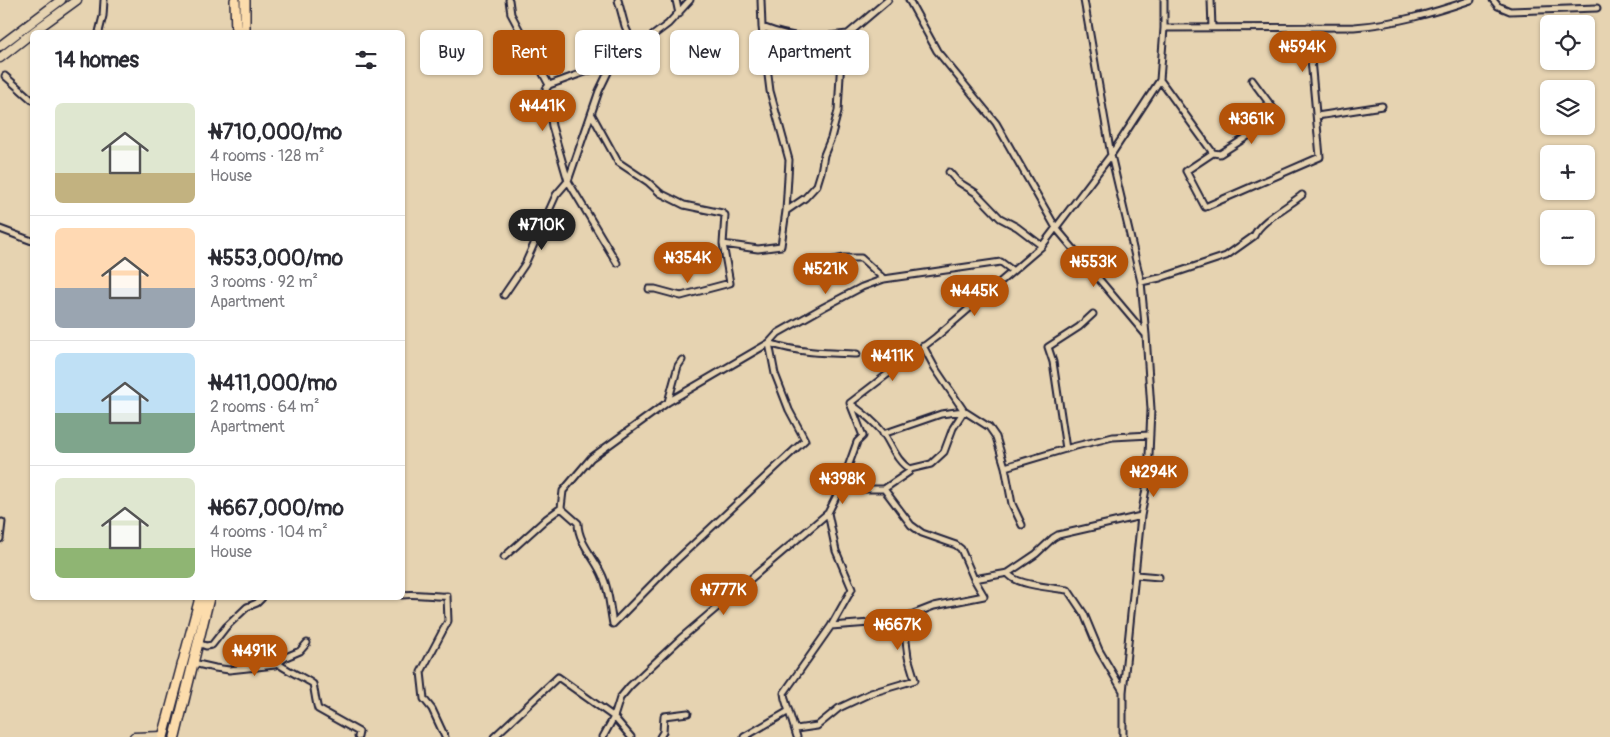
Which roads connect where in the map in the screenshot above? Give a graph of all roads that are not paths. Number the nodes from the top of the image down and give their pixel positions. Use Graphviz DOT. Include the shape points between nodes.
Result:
graph roads {
  1 [pos="61,0"];
  2 [pos="77,0"];
  3 [pos="104,0"];
  4 [pos="235,0"];
  5 [pos="245,0"];
  6 [pos="509,0"];
  7 [pos="618,0"];
  8 [pos="676,0"];
  9 [pos="690,0"];
  10 [pos="761,0"];
  11 [pos="888,0"];
  12 [pos="908,0"];
  13 [pos="1084,0"];
  14 [pos="1164,0"];
  15 [pos="1211,0"];
  16 [pos="1471,0"];
  17 [pos="1493,0"];
  18 [pos="1597,8"];
  19 [pos="678,14"];
  20 [pos="762,27"];
  21 [pos="1308,27"];
  22 [pos="1164,28"];
  23 [pos="1212,28"];
  24 [pos="37,30"];
  25 [pos="100,30"];
  26 [pos="236,30"];
  27 [pos="245,30"];
  28 [pos="627,30"];
  29 [pos="660,30"];
  30 [pos="770,30"];
  31 [pos="853,30"];
  32 [pos="30,35"];
  33 [pos="0,46"];
  34 [pos="0,58"];
  35 [pos="577,75"];
  36 [pos="606,75"];
  37 [pos="840,75"];
  38 [pos="6,76"];
  39 [pos="1160,80"];
  40 [pos="1252,80"];
  41 [pos="549,85"];
  42 [pos="30,98"];
  43 [pos="1382,106"];
  44 [pos="592,115"];
  45 [pos="1317,116"];
  46 [pos="1212,153"];
  47 [pos="1111,155"];
  48 [pos="949,172"];
  49 [pos="568,181"];
  50 [pos="1302,195"];
  51 [pos="786,211"];
  52 [pos="1056,228"];
  53 [pos="0,229"];
  54 [pos="30,240"];
  55 [pos="724,244"];
  56 [pos="1042,246"];
  57 [pos="617,263"];
  58 [pos="815,264"];
  59 [pos="1014,271"];
  60 [pos="884,279"];
  61 [pos="1141,282"];
  62 [pos="649,289"];
  63 [pos="504,295"];
  64 [pos="1093,314"];
  65 [pos="1146,335"];
  66 [pos="769,343"];
  67 [pos="923,346"];
  68 [pos="857,354"];
  69 [pos="682,360"];
  70 [pos="668,402"];
  71 [pos="850,403"];
  72 [pos="964,411"];
  73 [pos="884,434"];
  74 [pos="1150,435"];
  75 [pos="1066,448"];
  76 [pos="1005,467"];
  77 [pos="910,469"];
  78 [pos="840,488"];
  79 [pos="884,489"];
  80 [pos="561,508"];
  81 [pos="828,513"];
  82 [pos="1141,516"];
  83 [pos="2,522"];
  84 [pos="1022,525"];
  85 [pos="0,539"];
  86 [pos="504,557"];
  87 [pos="1008,573"];
  88 [pos="1136,575"];
  89 [pos="1158,577"];
  90 [pos="974,579"];
  91 [pos="405,595"];
  92 [pos="199,600"];
  93 [pos="208,600"];
  94 [pos="260,600"];
  95 [pos="903,618"];
  96 [pos="831,626"];
  97 [pos="197,643"];
  98 [pos="307,644"];
  99 [pos="192,663"];
  100 [pos="278,664"];
  101 [pos="1123,692"];
  102 [pos="790,711"];
  103 [pos="688,713"];
  104 [pos="614,717"];
  105 [pos="796,729"];
  106 [pos="163,736"];
  107 [pos="134,737"];
  108 [pos="175,737"];
  109 [pos="358,737"];
  110 [pos="444,737"];
  111 [pos="494,737"];
  112 [pos="603,737"];
  113 [pos="631,737"];
  114 [pos="660,737"];
  115 [pos="744,737"];
  116 [pos="797,737"];
  117 [pos="1123,737"];
  1 -- 33 [label="street"];
  2 -- 24 [label="street"];
  3 -- 25 [label="street"];
  4 -- 26 [label="main road"];
  5 -- 27 [label="main road"];
  6 -- 41 [label="street" via="512,14"];
  7 -- 28 [label="street"];
  8 -- 19 [label="street"];
  9 -- 19 [label="street"];
  10 -- 20 [label="street"];
  11 -- 31 [label="street"];
  12 -- 52 [label="street" via="937,51 996,122"];
  13 -- 47 [label="street"];
  14 -- 22 [label="street"];
  15 -- 23 [label="street"];
  16 -- 21 [label="street" via="1382,25"];
  17 -- 18 [label="street" via="1510,11"];
  19 -- 29 [label="street"];
  20 -- 30 [label="street"];
  20 -- 51 [label="street" via="770,91 788,160"];
  21 -- 23 [label="street"];
  21 -- 45 [label="street"];
  22 -- 23 [label="street"];
  22 -- 39 [label="street"];
  32 -- 34 [label="street"];
  35 -- 41 [label="street"];
  36 -- 44 [label="street"];
  37 -- 51 [label="street" via="838,111 817,185"];
  38 -- 42 [label="street"];
  39 -- 46 [label="street"];
  39 -- 47 [label="street"];
  40 -- 46 [label="street" via="1278,114 1220,154"];
  41 -- 49 [label="street" via="546,89 552,126"];
  43 -- 45 [label="street"];
  44 -- 49 [label="street"];
  44 -- 55 [label="street" via="618,162 660,194 684,205 725,215"];
  45 -- 46 [label="street" via="1320,157 1205,207 1186,171"];
  47 -- 52 [label="street"];
  47 -- 61 [label="street"];
  48 -- 56 [label="street" via="1000,218"];
  49 -- 57 [label="street"];
  49 -- 63 [label="street" via="556,195 525,264"];
  50 -- 61 [label="street" via="1226,256"];
  51 -- 55 [label="street" via="781,246 758,249"];
  52 -- 56 [label="street"];
  52 -- 65 [label="street"];
  53 -- 54 [label="street"];
  55 -- 62 [label="street" via="730,283 681,296"];
  56 -- 59 [label="street"];
  58 -- 60 [label="street" via="861,258"];
  59 -- 60 [label="street" via="1001,262"];
  59 -- 67 [label="street"];
  60 -- 66 [label="street" via="824,307 778,333"];
  61 -- 65 [label="street"];
  64 -- 75 [label="street" via="1048,348"];
  65 -- 74 [label="street"];
  66 -- 68 [label="street" via="814,353"];
  66 -- 70 [label="street"];
  66 -- 80 [label="street" via="775,374 805,440 613,624 604,578 590,555 578,523"];
  67 -- 71 [label="street"];
  67 -- 72 [label="street"];
  69 -- 70 [label="street"];
  70 -- 80 [label="street" via="591,458 563,491"];
  71 -- 73 [label="street" via="868,416"];
  71 -- 78 [label="street" via="863,436 857,442"];
  72 -- 73 [label="street" via="942,414"];
  72 -- 76 [label="street" via="993,432"];
  72 -- 77 [label="street" via="944,452 931,464"];
  73 -- 77 [label="street" via="904,466"];
  74 -- 75 [label="street" via="1113,437"];
  74 -- 82 [label="street" via="1148,478"];
  75 -- 76 [label="street"];
  76 -- 84 [label="street" via="1012,504"];
  77 -- 79 [label="street"];
  78 -- 79 [label="street"];
  78 -- 81 [label="street"];
  79 -- 90 [label="street" via="911,525 961,549"];
  80 -- 86 [label="street"];
  81 -- 96 [label="street" via="836,551 852,587"];
  81 -- 104 [label="street" via="630,686 620,698"];
  82 -- 87 [label="street" via="1058,534"];
  82 -- 88 [label="street"];
  83 -- 85 [label="street"];
  87 -- 90 [label="street"];
  87 -- 101 [label="street" via="1018,582 1068,590 1084,614 1099,650"];
  88 -- 89 [label="street"];
  88 -- 101 [label="street"];
  90 -- 95 [label="street" via="983,597 934,606"];
  91 -- 110 [label="street" via="446,596 448,621 421,672 424,699"];
  92 -- 106 [label="main road"];
  93 -- 97 [label="main road"];
  94 -- 97 [label="street" via="226,627 212,645"];
  95 -- 96 [label="street"];
  95 -- 105 [label="street" via="908,657 915,680 871,693 839,708 817,726"];
  96 -- 102 [label="street" via="784,694"];
  97 -- 99 [label="main road"];
  98 -- 100 [label="street"];
  99 -- 100 [label="street" via="229,670"];
  99 -- 108 [label="main road"];
  100 -- 109 [label="street" via="309,680 313,684 318,709 359,732"];
  101 -- 117 [label="street"];
  102 -- 105 [label="street"];
  102 -- 115 [label="street"];
  103 -- 114 [label="street" via="664,716"];
  104 -- 111 [label="street" via="558,677"];
  104 -- 112 [label="street"];
  104 -- 113 [label="street"];
  105 -- 116 [label="street"];
  106 -- 107 [label="street"];
}
